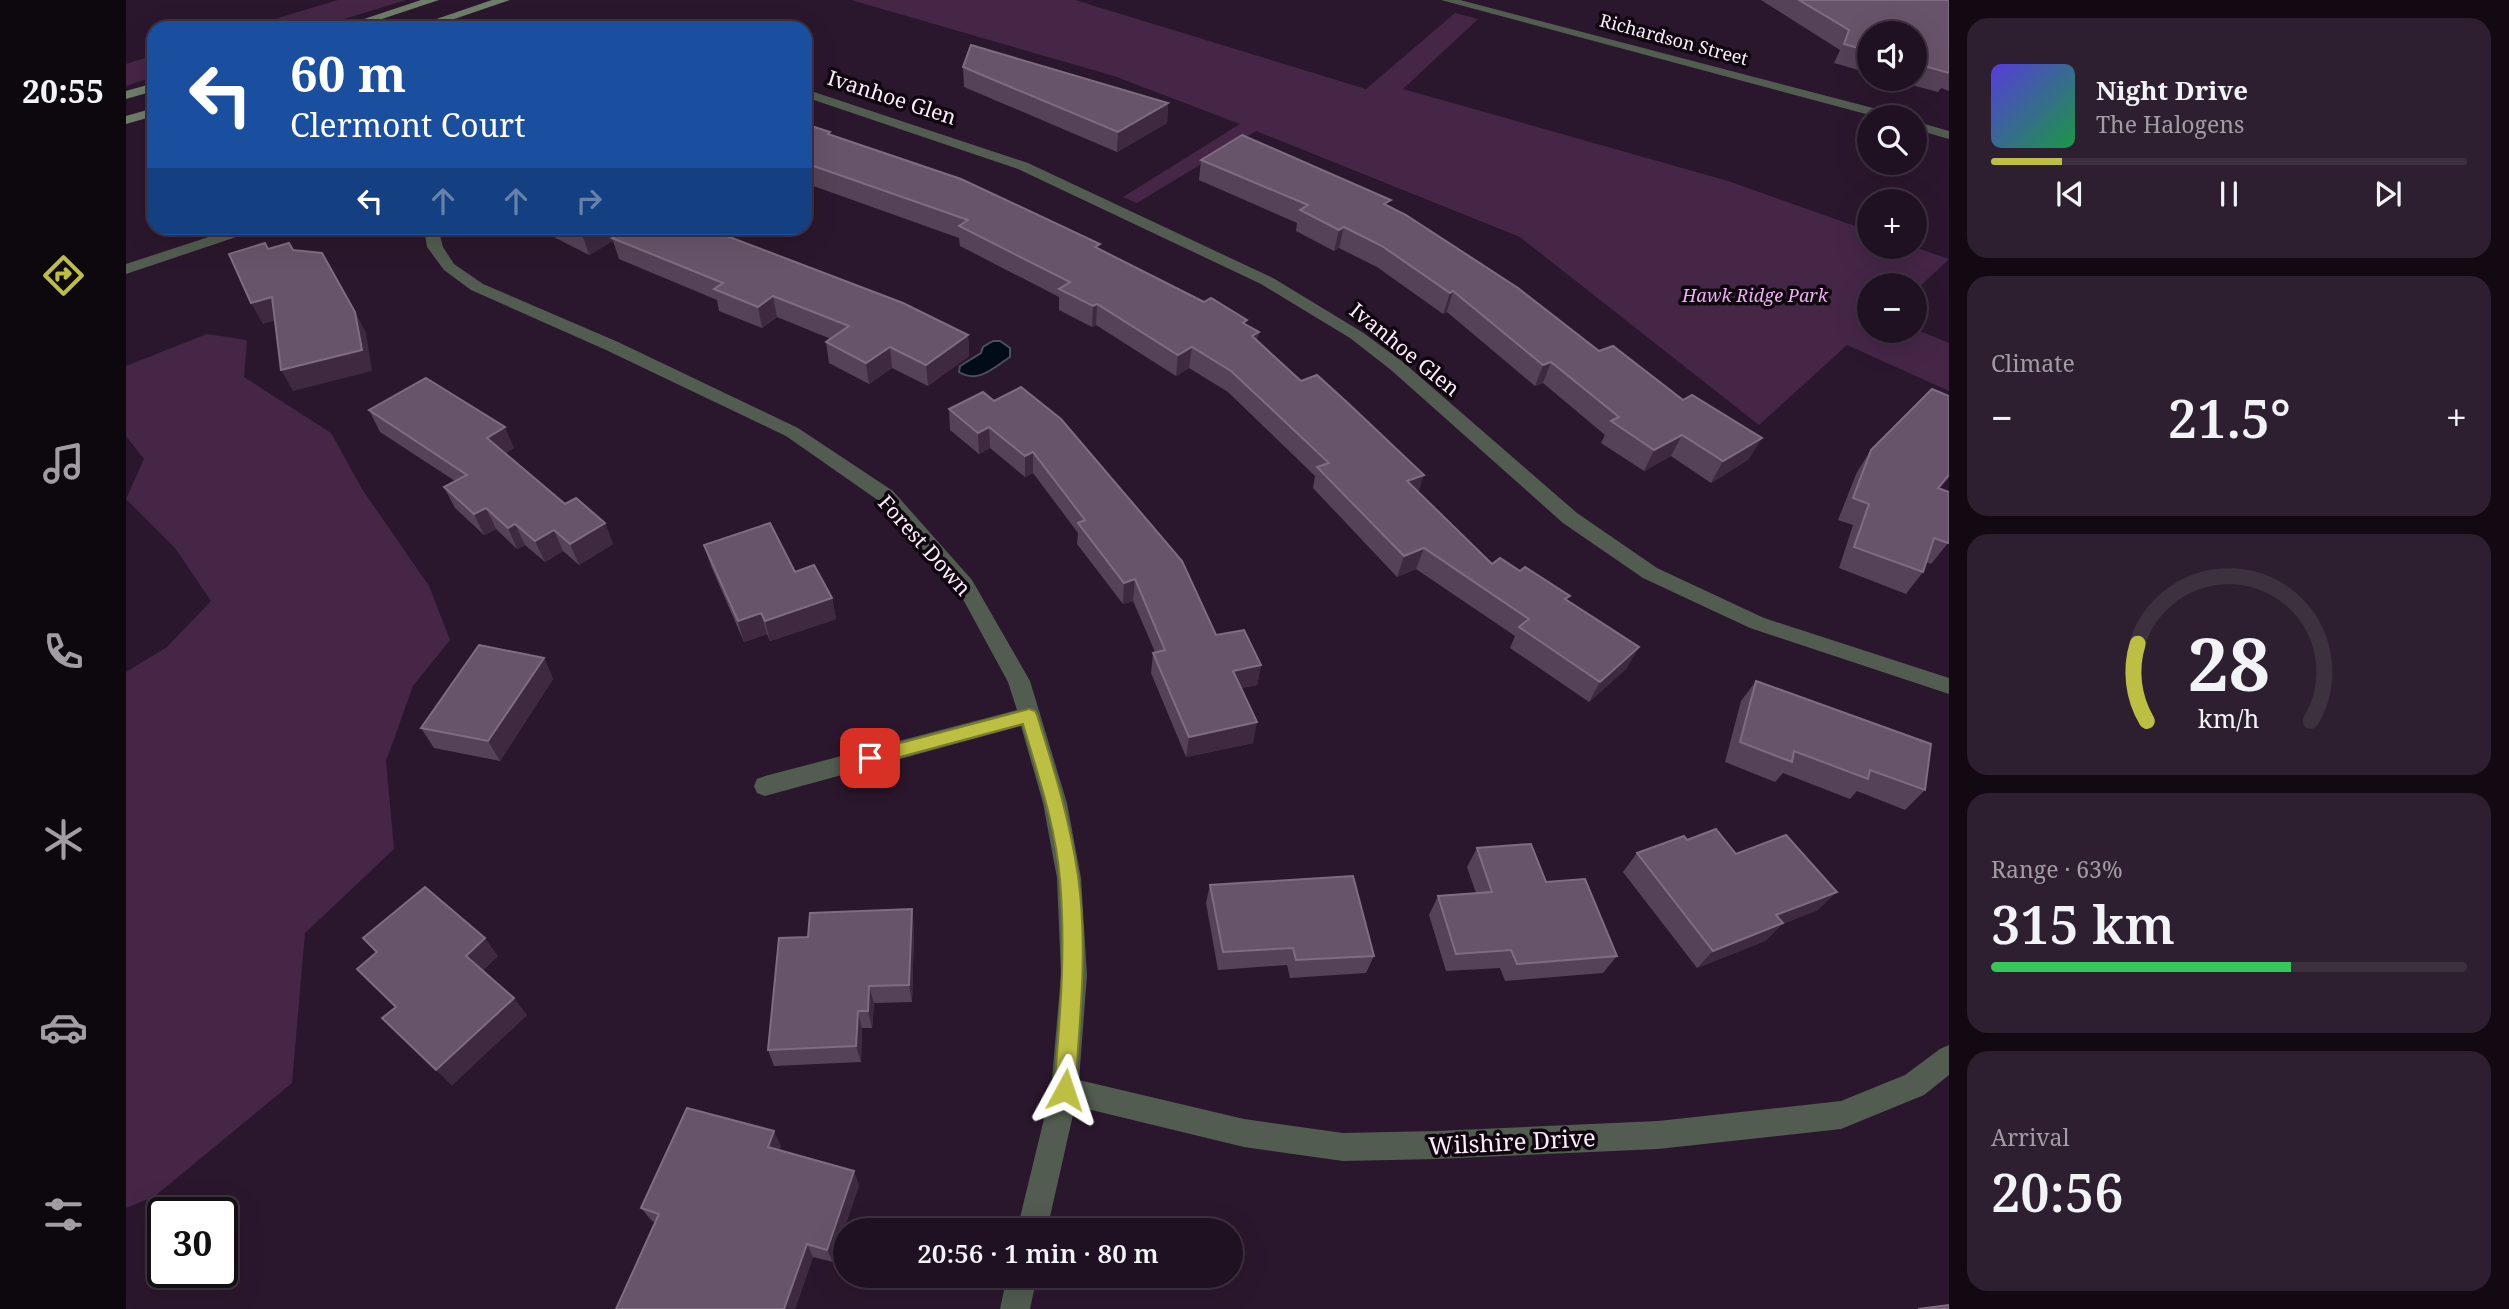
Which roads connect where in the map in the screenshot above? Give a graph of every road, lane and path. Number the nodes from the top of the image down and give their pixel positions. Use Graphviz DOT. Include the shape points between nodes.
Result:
graph roads {
  1 [pos="433,0"];
  2 [pos="504,0"];
  3 [pos="1447,0"];
  4 [pos="366,21"];
  5 [pos="438,21"];
  6 [pos="147,89"];
  7 [pos="126,95"];
  8 [pos="812,95"];
  9 [pos="1857,108"];
  10 [pos="147,114"];
  11 [pos="126,120"];
  12 [pos="1927,128"];
  13 [pos="1949,135"];
  14 [pos="227,235"];
  15 [pos="432,235"];
  16 [pos="126,269"];
  17 [pos="1949,686"];
  18 [pos="1029,715"];
  19 [pos="765,786"];
  20 [pos="1949,1058"];
  21 [pos="1065,1090"];
  22 [pos="1035,1218"];
  23 [pos="1019,1288"];
  24 [pos="1014,1309"];
  1 -- 4 [label="main road"];
  2 -- 5 [label="main road"];
  3 -- 9 [label="street, Richardson Street"];
  6 -- 7 [label="main road"];
  8 -- 17 [label="street, Ivanhoe Glen" via="1023,166 1267,281 1356,335 1397,366 1570,518 1650,573 1757,623"];
  10 -- 11 [label="main road"];
  12 -- 13 [label="street"];
  14 -- 16 [label="street"];
  15 -- 18 [label="street, Forest Down" via="449,267 477,287 792,432 886,496 965,585 1019,681"];
  18 -- 19 [label="street"];
  18 -- 21 [label="street, Forest Down" via="1055,803 1069,878 1074,975"];
  20 -- 21 [label="street, Wilshire Drive" via="1914,1085 1841,1115 1658,1135 1436,1145 1343,1147 1244,1133"];
  21 -- 22 [label="street, Forest Down"];
  23 -- 24 [label="street"];
}
